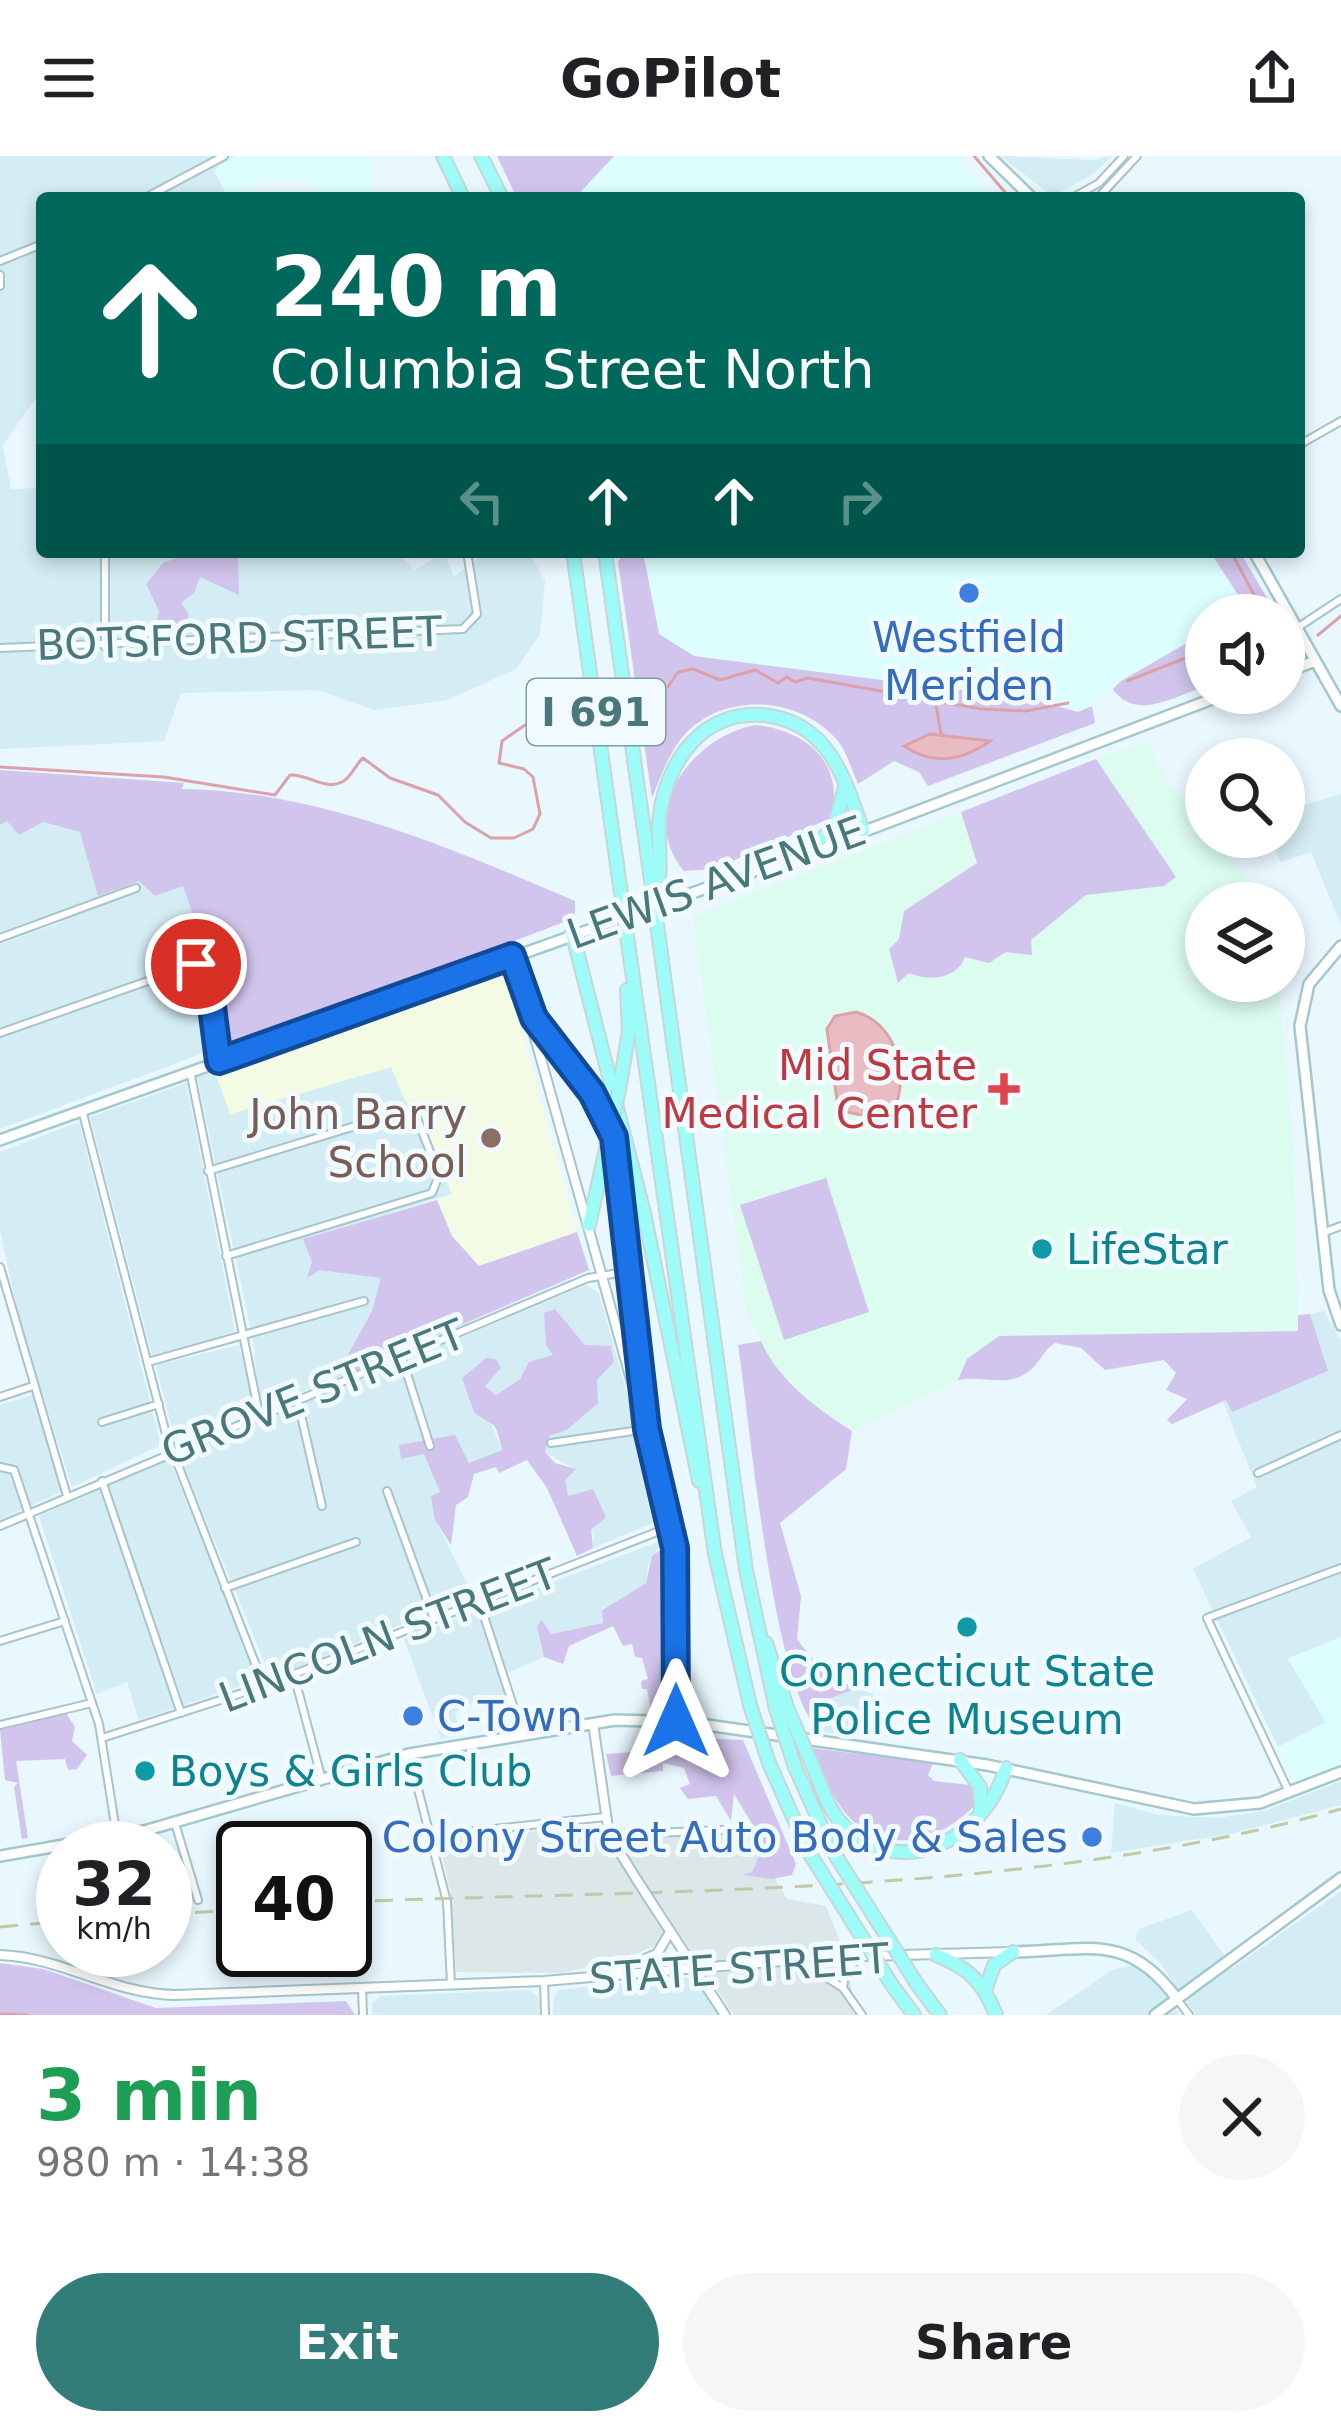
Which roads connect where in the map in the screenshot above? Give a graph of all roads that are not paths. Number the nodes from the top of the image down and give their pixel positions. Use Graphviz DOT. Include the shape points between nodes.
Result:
graph roads {
  1 [pos="224,156"];
  2 [pos="443,156"];
  3 [pos="481,156"];
  4 [pos="989,156"];
  5 [pos="1124,156"];
  6 [pos="1137,156"];
  7 [pos="156,192"];
  8 [pos="461,192"];
  9 [pos="499,192"];
  10 [pos="1026,192"];
  11 [pos="1083,192"];
  12 [pos="1104,192"];
  13 [pos="36,246"];
  14 [pos="0,261"];
  15 [pos="0,275"];
  16 [pos="0,286"];
  17 [pos="1341,421"];
  18 [pos="1305,442"];
  19 [pos="105,558"];
  20 [pos="468,558"];
  21 [pos="574,558"];
  22 [pos="606,558"];
  23 [pos="1257,558"];
  24 [pos="1278,594"];
  25 [pos="1341,598"];
  26 [pos="1305,623"];
  27 [pos="1305,642"];
  28 [pos="105,647"];
  29 [pos="0,648"];
  30 [pos="1316,661"];
  31 [pos="1305,665"];
  32 [pos="1341,706"];
  33 [pos="1185,709"];
  34 [pos="844,780"];
  35 [pos="863,831"];
  36 [pos="811,849"];
  37 [pos="653,860"];
  38 [pos="136,889"];
  39 [pos="572,932"];
  40 [pos="0,938"];
  41 [pos="1341,946"];
  42 [pos="628,955"];
  43 [pos="512,956"];
  44 [pos="534,1018"];
  45 [pos="0,1033"];
  46 [pos="219,1061"];
  47 [pos="190,1071"];
  48 [pos="82,1110"];
  49 [pos="0,1140"];
  50 [pos="208,1171"];
  51 [pos="589,1225"];
  52 [pos="1341,1226"];
  53 [pos="1322,1233"];
  54 [pos="226,1256"];
  55 [pos="0,1268"];
  56 [pos="631,1271"];
  57 [pos="603,1274"];
  58 [pos="364,1301"];
  59 [pos="10,1310"];
  60 [pos="0,1313"];
  61 [pos="1341,1325"];
  62 [pos="243,1337"];
  63 [pos="401,1355"];
  64 [pos="148,1362"];
  65 [pos="33,1386"];
  66 [pos="0,1397"];
  67 [pos="297,1398"];
  68 [pos="159,1404"];
  69 [pos="259,1414"];
  70 [pos="102,1422"];
  71 [pos="647,1429"];
  72 [pos="1341,1436"];
  73 [pos="551,1443"];
  74 [pos="430,1446"];
  75 [pos="171,1450"];
  76 [pos="0,1467"];
  77 [pos="1258,1472"];
  78 [pos="102,1481"];
  79 [pos="387,1491"];
  80 [pos="706,1492"];
  81 [pos="67,1496"];
  82 [pos="322,1506"];
  83 [pos="29,1513"];
  84 [pos="0,1526"];
  85 [pos="672,1526"];
  86 [pos="356,1542"];
  87 [pos="1341,1568"];
  88 [pos="225,1588"];
  89 [pos="479,1601"];
  90 [pos="434,1619"];
  91 [pos="65,1622"];
  92 [pos="0,1641"];
  93 [pos="294,1675"];
  94 [pos="264,1686"];
  95 [pos="92,1703"];
  96 [pos="782,1710"];
  97 [pos="182,1713"];
  98 [pos="676,1721"];
  99 [pos="592,1722"];
  100 [pos="0,1725"];
  101 [pos="522,1733"];
  102 [pos="102,1738"];
  103 [pos="409,1754"];
  104 [pos="960,1760"];
  105 [pos="1006,1768"];
  106 [pos="1341,1772"];
  107 [pos="322,1780"];
  108 [pos="1289,1792"];
  109 [pos="980,1816"];
  110 [pos="604,1817"];
  111 [pos="115,1821"];
  112 [pos="182,1821"];
  113 [pos="746,1829"];
  114 [pos="609,1834"];
  115 [pos="430,1836"];
  116 [pos="36,1850"];
  117 [pos="0,1856"];
  118 [pos="1341,1878"];
  119 [pos="192,1880"];
  120 [pos="198,1900"];
  121 [pos="670,1931"];
  122 [pos="1013,1952"];
  123 [pos="0,1954"];
  124 [pos="936,1955"];
  125 [pos="860,1957"];
  126 [pos="802,1962"];
  127 [pos="694,1967"];
  128 [pos="605,1976"];
  129 [pos="544,1981"];
  130 [pos="451,1984"];
  131 [pos="362,1988"];
  132 [pos="843,1988"];
  133 [pos="986,1988"];
  134 [pos="1177,1999"];
  135 [pos="363,2015"];
  136 [pos="545,2015"];
  137 [pos="725,2015"];
  138 [pos="862,2015"];
  139 [pos="914,2015"];
  140 [pos="940,2015"];
  141 [pos="996,2015"];
  142 [pos="1155,2015"];
  143 [pos="1189,2015"];
  1 -- 7 [label="street"];
  2 -- 8 [label="highway"];
  3 -- 9 [label="highway"];
  4 -- 10 [label="main road"];
  5 -- 11 [label="street"];
  6 -- 12 [label="street"];
  13 -- 14 [label="street"];
  15 -- 16 [label="street"];
  17 -- 18 [label="street"];
  19 -- 28 [label="street"];
  20 -- 28 [label="street, BOTSFORD STREET" via="476,622 451,630"];
  21 -- 42 [label="highway, I 691, bridge"];
  22 -- 37 [label="highway, I 691"];
  23 -- 24 [label="main road"];
  25 -- 26 [label="street"];
  27 -- 30 [label="main road"];
  28 -- 29 [label="street, BOTSFORD STREET"];
  30 -- 31 [label="main road"];
  30 -- 32 [label="main road"];
  33 -- 35 [label="main road, LEWIS AVENUE"];
  34 -- 35 [label="highway"];
  34 -- 36 [label="highway" via="834,827"];
  34 -- 37 [label="highway" via="828,749 795,724 761,715 716,724 690,742 673,769"];
  35 -- 36 [label="main road, LEWIS AVENUE"];
  36 -- 39 [label="main road, LEWIS AVENUE"];
  37 -- 96 [label="highway, bridge" via="755,1620"];
  38 -- 40 [label="street"];
  39 -- 43 [label="main road, LEWIS AVENUE"];
  39 -- 80 [label="highway" via="640,1196 694,1469"];
  41 -- 53 [label="main road" via="1316,971 1301,1011"];
  42 -- 51 [label="highway, bridge" via="629,1031"];
  42 -- 80 [label="highway, I 691"];
  43 -- 44 [label="street"];
  43 -- 46 [label="main road, LEWIS AVENUE"];
  44 -- 51 [label="street"];
  44 -- 56 [label="street" via="612,1130"];
  45 -- 46 [label="street" via="196,964 208,976"];
  46 -- 47 [label="main road, LEWIS AVENUE"];
  47 -- 48 [label="main road, LEWIS AVENUE"];
  47 -- 50 [label="street"];
  48 -- 49 [label="main road, LEWIS AVENUE"];
  48 -- 64 [label="street"];
  50 -- 54 [label="street"];
  50 -- 54 [label="street" via="408,1110 440,1184"];
  51 -- 57 [label="street"];
  52 -- 53 [label="street"];
  53 -- 61 [label="main road"];
  54 -- 62 [label="street"];
  55 -- 59 [label="street"];
  56 -- 57 [label="street, GROVE STREET"];
  56 -- 71 [label="street"];
  57 -- 63 [label="street, GROVE STREET"];
  57 -- 71 [label="street"];
  58 -- 62 [label="street"];
  59 -- 60 [label="street"];
  59 -- 65 [label="street"];
  62 -- 64 [label="street"];
  62 -- 69 [label="street"];
  63 -- 67 [label="street, GROVE STREET"];
  63 -- 74 [label="street"];
  64 -- 68 [label="street"];
  65 -- 66 [label="street"];
  65 -- 81 [label="street"];
  67 -- 69 [label="street, GROVE STREET"];
  67 -- 82 [label="street"];
  68 -- 70 [label="street"];
  68 -- 75 [label="street"];
  69 -- 75 [label="street, GROVE STREET"];
  71 -- 73 [label="street"];
  71 -- 85 [label="street"];
  72 -- 77 [label="street"];
  75 -- 78 [label="street, GROVE STREET"];
  75 -- 88 [label="street"];
  76 -- 83 [label="street" via="14,1470"];
  78 -- 81 [label="street, GROVE STREET"];
  78 -- 97 [label="street"];
  79 -- 90 [label="street"];
  80 -- 139 [label="highway, I 691, bridge" via="724,1606 769,1763 808,1851"];
  81 -- 83 [label="street, GROVE STREET"];
  83 -- 84 [label="street, GROVE STREET"];
  83 -- 91 [label="street"];
  85 -- 89 [label="street, LINCOLN STREET"];
  85 -- 98 [label="street"];
  86 -- 88 [label="street"];
  87 -- 108 [label="street" via="1208,1618"];
  88 -- 94 [label="street"];
  89 -- 90 [label="street, LINCOLN STREET"];
  89 -- 101 [label="street"];
  90 -- 93 [label="street, LINCOLN STREET"];
  91 -- 92 [label="street"];
  91 -- 95 [label="street"];
  93 -- 94 [label="street, LINCOLN STREET"];
  93 -- 107 [label="street"];
  94 -- 97 [label="street, LINCOLN STREET"];
  95 -- 100 [label="street"];
  95 -- 102 [label="street"];
  96 -- 109 [label="highway, bridge" via="837,1818 857,1836 886,1849 936,1848"];
  96 -- 140 [label="highway, bridge" via="832,1850"];
  97 -- 102 [label="street, LINCOLN STREET"];
  98 -- 99 [label="main road"];
  98 -- 104 [label="main road"];
  99 -- 101 [label="main road"];
  99 -- 110 [label="street"];
  101 -- 103 [label="main road"];
  102 -- 111 [label="street"];
  103 -- 107 [label="main road"];
  103 -- 115 [label="street"];
  104 -- 105 [label="main road"];
  104 -- 109 [label="highway" via="980,1787"];
  105 -- 108 [label="main road" via="1185,1808 1233,1808"];
  105 -- 109 [label="highway"];
  106 -- 108 [label="main road"];
  107 -- 112 [label="main road"];
  110 -- 114 [label="street"];
  110 -- 115 [label="street"];
  113 -- 114 [label="street"];
  114 -- 121 [label="street, bridge"];
  115 -- 130 [label="street" via="448,1913"];
  116 -- 117 [label="main road"];
  118 -- 134 [label="main road"];
  119 -- 120 [label="street"];
  121 -- 127 [label="street"];
  121 -- 128 [label="street" via="657,1954"];
  122 -- 124 [label="street, STATE STREET"];
  122 -- 133 [label="highway" via="992,1966"];
  122 -- 134 [label="main road, STATE STREET" via="1125,1952 1154,1969"];
  123 -- 131 [label="street, STATE STREET" via="147,1994"];
  124 -- 125 [label="street, STATE STREET"];
  124 -- 133 [label="highway"];
  125 -- 126 [label="street, STATE STREET"];
  125 -- 132 [label="street" via="846,1970"];
  126 -- 127 [label="street, STATE STREET"];
  126 -- 132 [label="street"];
  127 -- 128 [label="street, STATE STREET"];
  127 -- 137 [label="street"];
  128 -- 129 [label="street, STATE STREET"];
  129 -- 130 [label="street, STATE STREET"];
  129 -- 136 [label="street"];
  130 -- 131 [label="street, STATE STREET"];
  131 -- 135 [label="street"];
  132 -- 138 [label="street"];
  133 -- 141 [label="highway"];
  134 -- 142 [label="main road"];
  134 -- 143 [label="street"];
}
